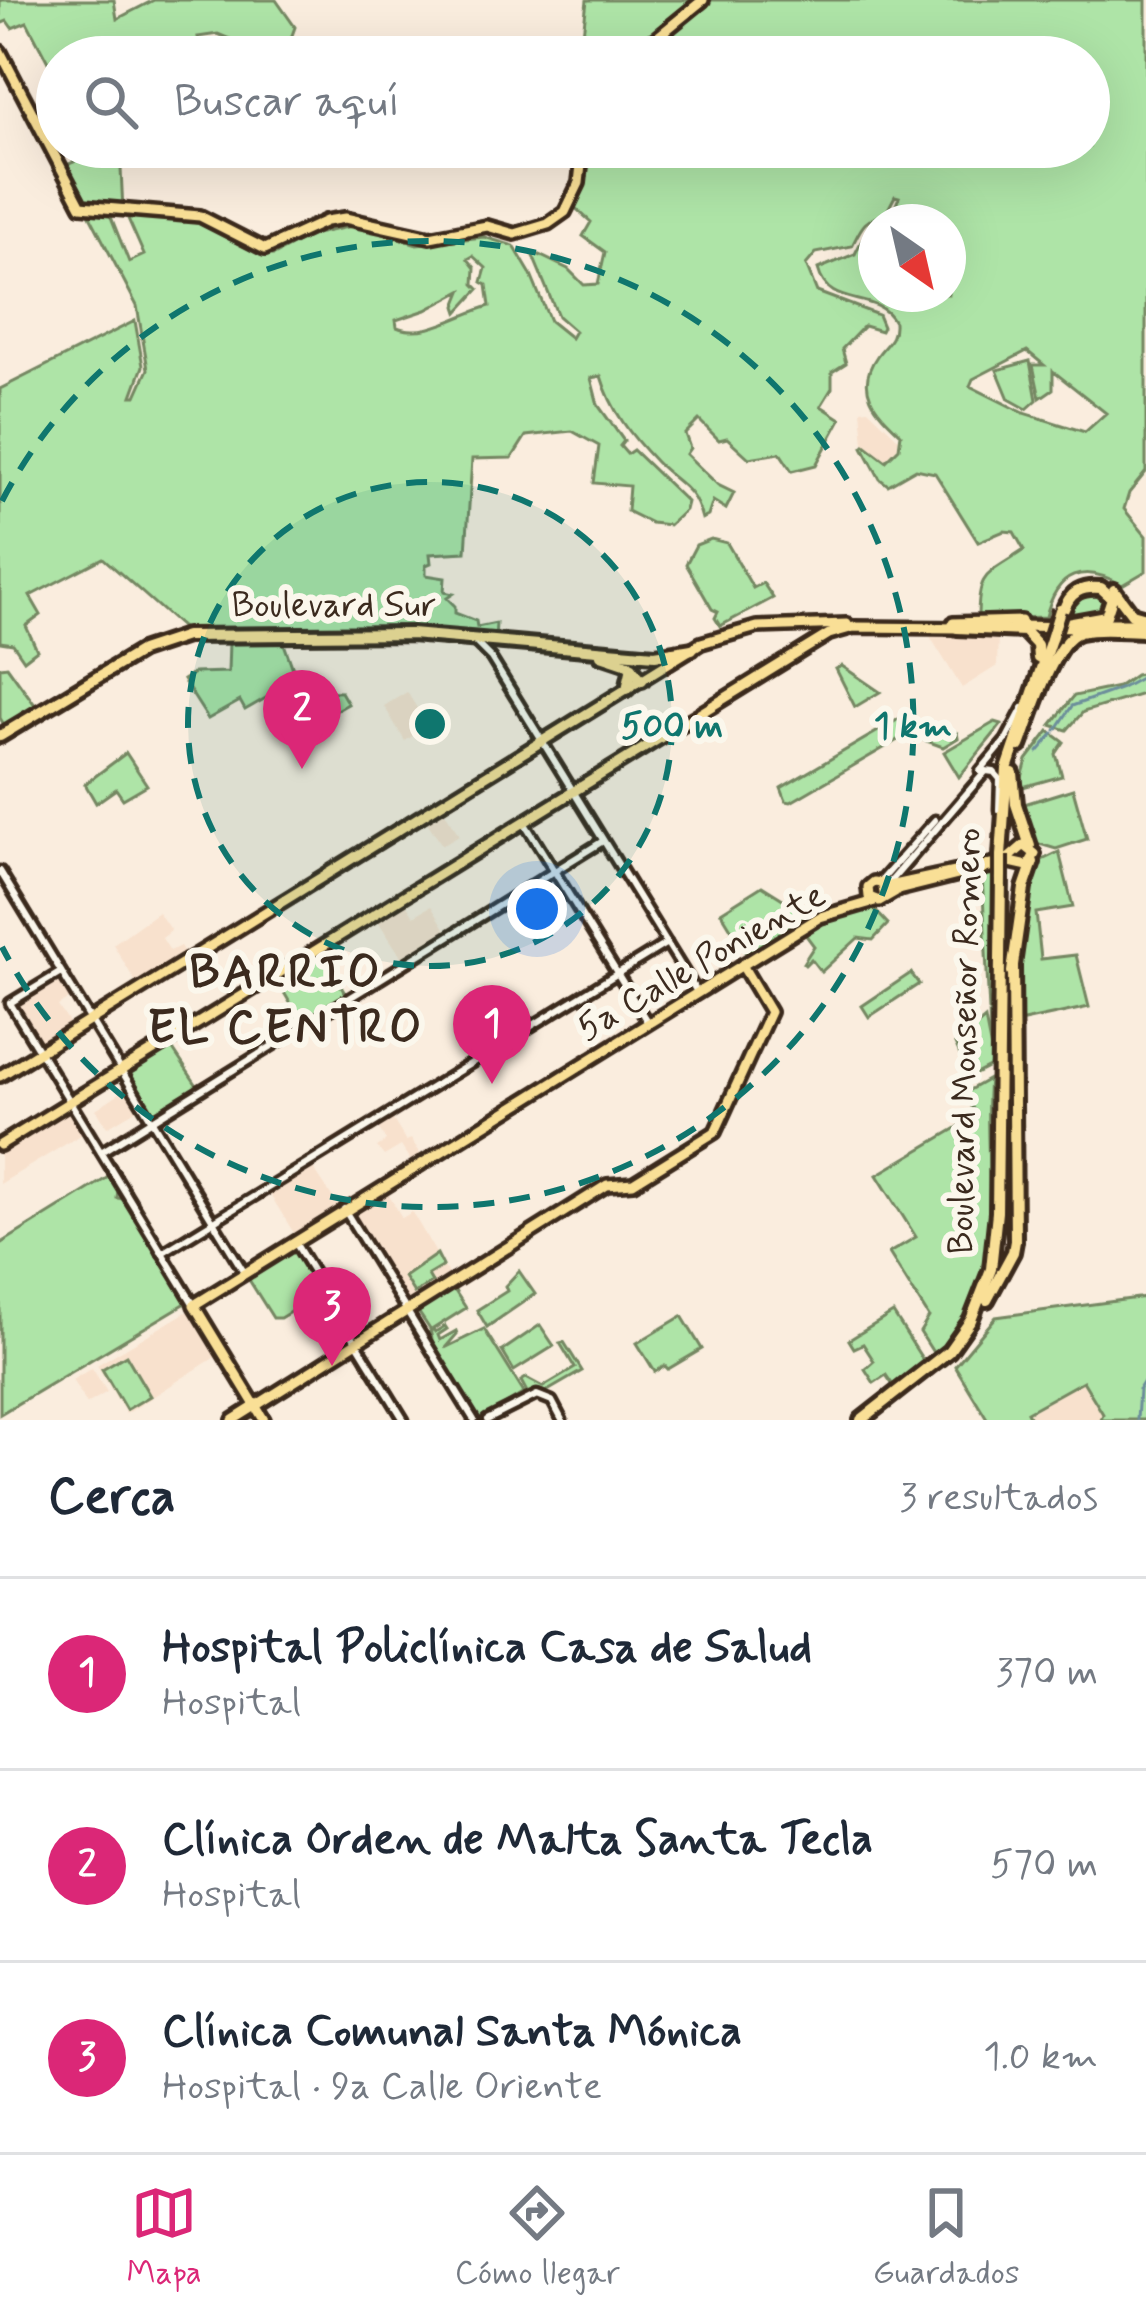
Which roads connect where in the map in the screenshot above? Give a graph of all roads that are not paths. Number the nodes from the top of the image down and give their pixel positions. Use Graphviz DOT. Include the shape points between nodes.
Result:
graph roads {
  1 [pos="703,0"];
  2 [pos="659,36"];
  3 [pos="0,51"];
  4 [pos="36,120"];
  5 [pos="61,168"];
  6 [pos="579,168"];
  7 [pos="1063,615"];
  8 [pos="807,625"];
  9 [pos="1146,625"];
  10 [pos="957,628"];
  11 [pos="1052,639"];
  12 [pos="476,643"];
  13 [pos="495,645"];
  14 [pos="692,649"];
  15 [pos="801,650"];
  16 [pos="491,658"];
  17 [pos="632,667"];
  18 [pos="642,680"];
  19 [pos="627,689"];
  20 [pos="1032,690"];
  21 [pos="0,737"];
  22 [pos="543,741"];
  23 [pos="1019,749"];
  24 [pos="1013,772"];
  25 [pos="574,790"];
  26 [pos="524,821"];
  27 [pos="603,841"];
  28 [pos="1030,846"];
  29 [pos="1006,855"];
  30 [pos="1033,862"];
  31 [pos="1019,865"];
  32 [pos="0,871"];
  33 [pos="554,872"];
  34 [pos="1004,874"];
  35 [pos="895,876"];
  36 [pos="904,885"];
  37 [pos="880,891"];
  38 [pos="807,911"];
  39 [pos="808,924"];
  40 [pos="667,943"];
  41 [pos="742,965"];
  42 [pos="1013,965"];
  43 [pos="61,972"];
  44 [pos="616,973"];
  45 [pos="697,992"];
  46 [pos="91,1019"];
  47 [pos="648,1023"];
  48 [pos="1006,1023"];
  49 [pos="41,1052"];
  50 [pos="122,1070"];
  51 [pos="0,1076"];
  52 [pos="70,1101"];
  53 [pos="152,1121"];
  54 [pos="0,1145"];
  55 [pos="100,1152"];
  56 [pos="344,1209"];
  57 [pos="213,1222"];
  58 [pos="294,1240"];
  59 [pos="162,1253"];
  60 [pos="244,1272"];
  61 [pos="986,1303"];
  62 [pos="194,1305"];
  63 [pos="407,1310"];
  64 [pos="356,1342"];
  65 [pos="248,1410"];
  66 [pos="264,1420"];
  67 [pos="404,1420"];
  68 [pos="474,1420"];
  69 [pos="487,1420"];
  70 [pos="562,1420"];
  71 [pos="861,1420"];
  72 [pos="872,1420"];
  1 -- 2 [label="main road"];
  3 -- 4 [label="main road"];
  5 -- 6 [label="main road" via="81,206 200,216 262,249 345,218 430,237 487,226 515,234 563,214"];
  7 -- 8 [label="main road"];
  7 -- 9 [label="main road"];
  7 -- 9 [label="highway" via="1072,590 1099,584"];
  7 -- 11 [label="highway, bridge"];
  8 -- 14 [label="main road" via="728,632"];
  8 -- 15 [label="main road" via="822,632"];
  9 -- 10 [label="main road"];
  9 -- 23 [label="highway" via="1065,640"];
  10 -- 15 [label="main road" via="846,628"];
  10 -- 20 [label="highway" via="1028,634 1039,652"];
  11 -- 20 [label="highway, Boulevard Monseñor Romero"];
  11 -- 23 [label="highway"];
  12 -- 13 [label="highway, Boulevard Sur"];
  12 -- 16 [label="street"];
  12 -- 21 [label="highway, Boulevard Sur" via="179,641"];
  13 -- 16 [label="street"];
  13 -- 17 [label="highway, Boulevard Sur" via="610,657"];
  14 -- 18 [label="main road"];
  14 -- 21 [label="highway, Boulevard Sur" via="655,655 411,634 186,636 148,648"];
  15 -- 25 [label="main road"];
  16 -- 22 [label="street"];
  17 -- 18 [label="highway"];
  17 -- 19 [label="highway"];
  18 -- 19 [label="main road"];
  19 -- 22 [label="main road"];
  20 -- 29 [label="highway, Boulevard Monseñor Romero" via="1007,769"];
  20 -- 37 [label="street" via="999,749"];
  22 -- 25 [label="street"];
  22 -- 46 [label="main road"];
  23 -- 24 [label="highway, Boulevard Monseñor Romero"];
  24 -- 28 [label="highway"];
  24 -- 29 [label="highway, Boulevard Monseñor Romero"];
  25 -- 26 [label="main road"];
  25 -- 27 [label="street"];
  26 -- 33 [label="street"];
  26 -- 50 [label="main road"];
  27 -- 33 [label="street"];
  27 -- 40 [label="street"];
  28 -- 29 [label="main road"];
  28 -- 30 [label="main road"];
  29 -- 31 [label="main road"];
  29 -- 34 [label="highway, Boulevard Monseñor Romero, bridge"];
  29 -- 35 [label="street" via="1000,779 986,771"];
  29 -- 36 [label="main road"];
  30 -- 31 [label="main road"];
  30 -- 42 [label="highway"];
  31 -- 37 [label="main road"];
  32 -- 43 [label="street"];
  33 -- 44 [label="street"];
  33 -- 53 [label="street"];
  34 -- 48 [label="highway, Boulevard Monseñor Romero"];
  34 -- 71 [label="highway, Boulevard Monseñor Romero" via="990,1274 949,1351"];
  35 -- 36 [label="main road"];
  35 -- 37 [label="street"];
  36 -- 37 [label="main road"];
  37 -- 39 [label="main road, 5a Calle Poniente"];
  38 -- 39 [label="main road"];
  39 -- 41 [label="main road, 5a Calle Poniente"];
  40 -- 44 [label="street"];
  40 -- 45 [label="street"];
  41 -- 45 [label="main road, 5a Calle Poniente"];
  41 -- 63 [label="main road" via="770,1012 715,1132 641,1179 607,1185"];
  42 -- 48 [label="highway"];
  42 -- 61 [label="highway" via="1015,1240"];
  43 -- 46 [label="street"];
  43 -- 49 [label="street" via="10,1003"];
  44 -- 47 [label="street"];
  44 -- 57 [label="street"];
  45 -- 47 [label="main road, 5a Calle Poniente"];
  46 -- 49 [label="main road"];
  46 -- 50 [label="street"];
  47 -- 56 [label="main road, 5a Calle Poniente"];
  48 -- 61 [label="highway, Boulevard Monseñor Romero" via="1001,1252"];
  49 -- 51 [label="main road"];
  49 -- 52 [label="street"];
  50 -- 52 [label="main road"];
  50 -- 53 [label="street"];
  52 -- 54 [label="main road"];
  52 -- 55 [label="street"];
  53 -- 55 [label="street"];
  53 -- 57 [label="street"];
  55 -- 59 [label="street"];
  56 -- 58 [label="main road, 5a Calle Poniente"];
  56 -- 63 [label="street"];
  57 -- 59 [label="street"];
  57 -- 60 [label="street"];
  58 -- 60 [label="main road, 5a Calle Poniente"];
  58 -- 64 [label="street"];
  59 -- 62 [label="street"];
  60 -- 62 [label="main road, 5a Calle Poniente"];
  61 -- 72 [label="highway, Boulevard Monseñor Romero" via="942,1367"];
  62 -- 65 [label="main road" via="241,1383"];
  63 -- 64 [label="main road"];
  63 -- 68 [label="street"];
  64 -- 65 [label="main road"];
  64 -- 67 [label="street"];
  65 -- 66 [label="main road"];
  65 -- 66 [label="main road"];
  69 -- 70 [label="street" via="544,1395"];
}
